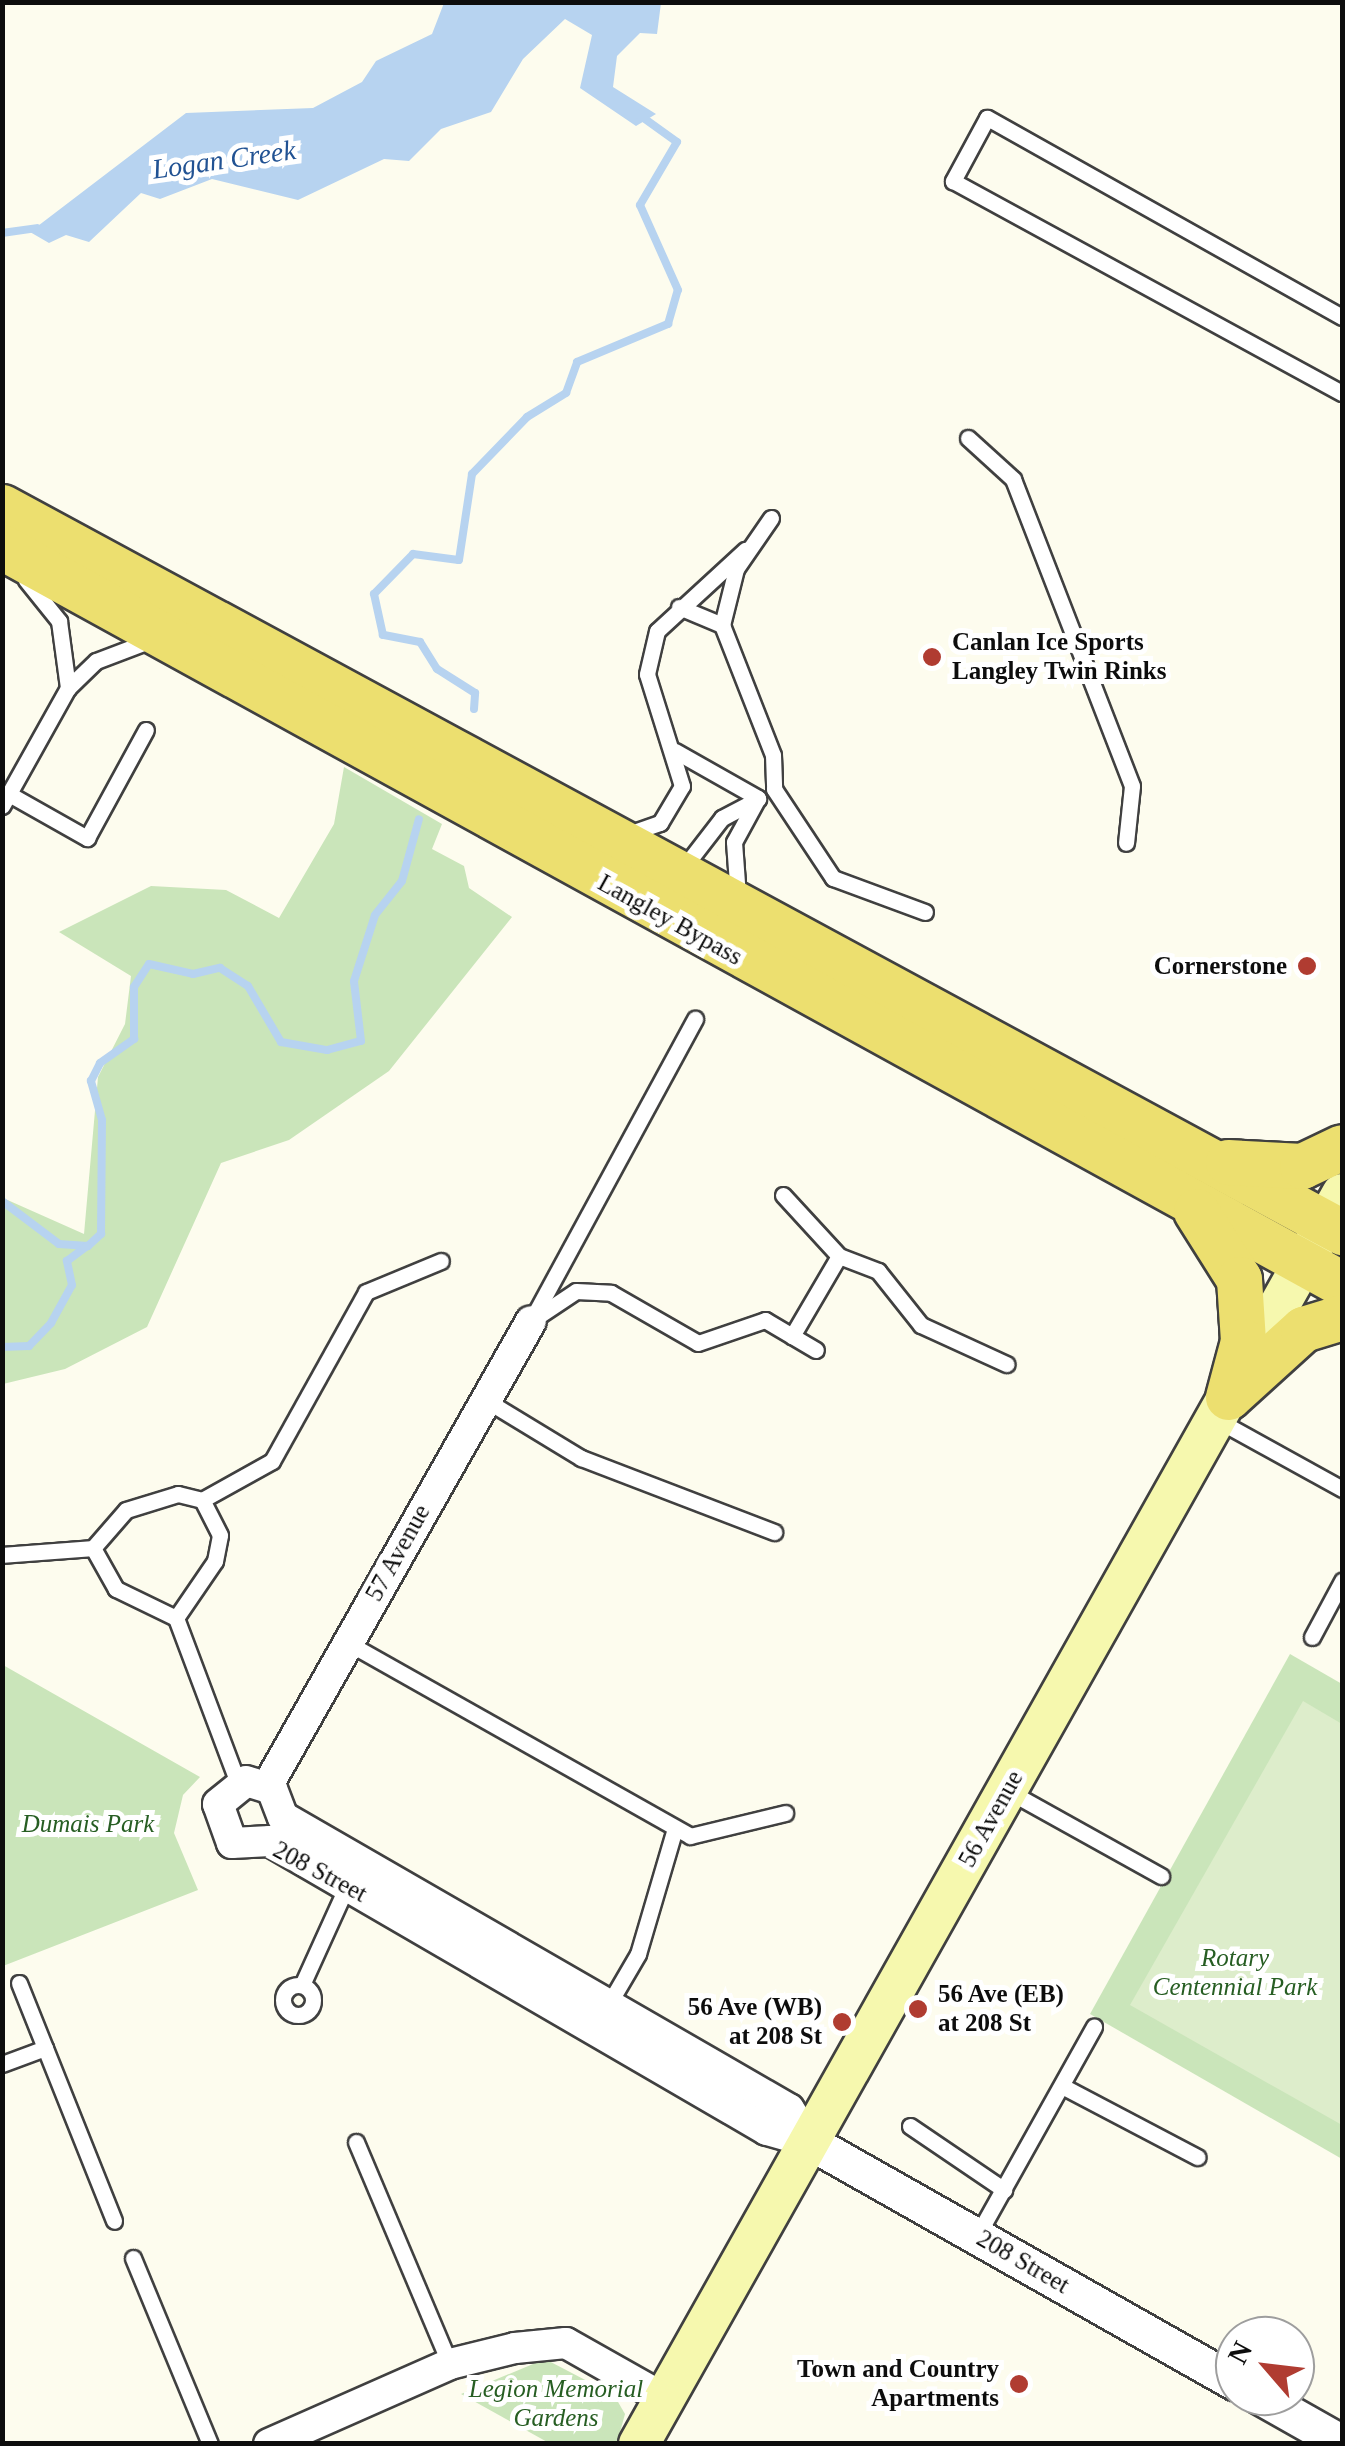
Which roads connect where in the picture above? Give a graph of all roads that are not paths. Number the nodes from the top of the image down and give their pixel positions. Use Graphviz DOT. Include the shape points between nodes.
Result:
graph roads {
  1 [pos="1342,316"];
  2 [pos="1342,393"];
  3 [pos="968,438"];
  4 [pos="2,507"];
  5 [pos="771,518"];
  6 [pos="2,548"];
  7 [pos="745,550"];
  8 [pos="2,560"];
  9 [pos="679,606"];
  10 [pos="722,625"];
  11 [pos="170,638"];
  12 [pos="68,688"];
  13 [pos="146,730"];
  14 [pos="675,751"];
  15 [pos="774,789"];
  16 [pos="758,798"];
  17 [pos="6,800"];
  18 [pos="616,838"];
  19 [pos="1126,843"];
  20 [pos="681,871"];
  21 [pos="618,892"];
  22 [pos="739,904"];
  23 [pos="924,912"];
  24 [pos="695,1019"];
  25 [pos="1342,1146"];
  26 [pos="1202,1155"];
  27 [pos="1178,1194"];
  28 [pos="783,1195"];
  29 [pos="1337,1216"];
  30 [pos="839,1256"];
  31 [pos="441,1261"];
  32 [pos="1304,1263"];
  33 [pos="1342,1284"];
  34 [pos="1342,1317"];
  35 [pos="530,1321"];
  36 [pos="792,1336"];
  37 [pos="816,1350"];
  38 [pos="1006,1364"];
  39 [pos="484,1399"];
  40 [pos="1222,1408"];
  41 [pos="1342,1489"];
  42 [pos="202,1500"];
  43 [pos="774,1532"];
  44 [pos="92,1548"];
  45 [pos="2,1554"];
  46 [pos="1342,1581"];
  47 [pos="176,1618"];
  48 [pos="1312,1637"];
  49 [pos="348,1642"];
  50 [pos="253,1784"];
  51 [pos="1006,1790"];
  52 [pos="784,1813"];
  53 [pos="675,1828"];
  54 [pos="1161,1876"];
  55 [pos="347,1886"];
  56 [pos="20,1983"];
  57 [pos="302,1985"];
  58 [pos="610,2002"];
  59 [pos="1094,2028"];
  60 [pos="45,2048"];
  61 [pos="2,2064"];
  62 [pos="1062,2086"];
  63 [pos="910,2126"];
  64 [pos="356,2142"];
  65 [pos="810,2142"];
  66 [pos="1197,2157"];
  67 [pos="1004,2190"];
  68 [pos="114,2221"];
  69 [pos="978,2236"];
  70 [pos="133,2258"];
  71 [pos="450,2364"];
  72 [pos="1215,2371"];
  73 [pos="665,2398"];
  74 [pos="1295,2416"];
  75 [pos="1342,2443"];
  76 [pos="210,2444"];
  77 [pos="269,2444"];
  78 [pos="640,2444"];
  1 -- 2 [label="lane" via="988,118 953,181"];
  3 -- 19 [label="lane" via="1013,480 1132,786"];
  4 -- 18 [label="main road, Langley Bypass"];
  5 -- 7 [label="lane"];
  6 -- 11 [label="main road, Langley Bypass"];
  7 -- 9 [label="lane"];
  7 -- 10 [label="lane"];
  8 -- 12 [label="lane" via="59,621"];
  9 -- 10 [label="lane"];
  9 -- 14 [label="lane" via="657,631 647,674"];
  10 -- 15 [label="lane" via="774,755"];
  11 -- 12 [label="lane" via="130,643"];
  11 -- 21 [label="main road, Langley Bypass"];
  12 -- 17 [label="lane"];
  13 -- 17 [label="lane" via="87,838"];
  14 -- 16 [label="lane"];
  14 -- 18 [label="lane" via="682,786 674,808 660,824"];
  15 -- 16 [label="lane"];
  15 -- 23 [label="lane" via="833,878"];
  16 -- 20 [label="lane" via="722,818"];
  16 -- 22 [label="lane" via="734,842"];
  18 -- 20 [label="main road, Langley Bypass"];
  20 -- 21 [label="lane"];
  20 -- 22 [label="main road, Langley Bypass"];
  21 -- 27 [label="main road, Langley Bypass"];
  22 -- 26 [label="main road, Langley Bypass"];
  24 -- 35 [label="lane"];
  25 -- 26 [label="main road" via="1287,1167"];
  26 -- 29 [label="main road, Langley Bypass"];
  27 -- 32 [label="main road, Langley Bypass"];
  27 -- 40 [label="main road" via="1214,1228 1239,1279 1242,1341"];
  28 -- 30 [label="lane"];
  29 -- 32 [label="main road, 56 Avenue"];
  30 -- 36 [label="lane"];
  30 -- 38 [label="lane" via="878,1272 921,1325"];
  31 -- 42 [label="lane" via="366,1292 272,1461"];
  32 -- 33 [label="main road, Langley Bypass"];
  32 -- 40 [label="main road, 56 Avenue"];
  34 -- 40 [label="main road" via="1303,1329"];
  35 -- 36 [label="lane" via="576,1291 611,1293 698,1343 764,1320"];
  35 -- 39 [label="street, 57 Avenue"];
  36 -- 37 [label="lane"];
  39 -- 43 [label="lane" via="581,1458"];
  39 -- 49 [label="street, 57 Avenue"];
  40 -- 41 [label="lane"];
  40 -- 51 [label="main road, 56 Avenue"];
  42 -- 44 [label="lane" via="178,1494 126,1510"];
  42 -- 47 [label="lane" via="220,1535 215,1560"];
  44 -- 45 [label="lane"];
  44 -- 47 [label="lane" via="116,1589"];
  46 -- 48 [label="lane"];
  47 -- 50 [label="lane"];
  49 -- 50 [label="street, 57 Avenue"];
  49 -- 53 [label="lane"];
  50 -- 55 [label="street, 208 Street" via="218,1804 226,1838 248,1847 270,1840"];
  50 -- 58 [label="street, 208 Street" via="284,1816"];
  51 -- 54 [label="lane"];
  51 -- 65 [label="main road, 56 Avenue"];
  52 -- 53 [label="lane" via="690,1836"];
  53 -- 58 [label="lane" via="638,1954"];
  55 -- 57 [label="lane"];
  55 -- 65 [label="street, 208 Street" via="768,2130"];
  56 -- 60 [label="lane"];
  58 -- 65 [label="street, 208 Street" via="788,2109"];
  59 -- 62 [label="lane"];
  60 -- 61 [label="lane"];
  60 -- 68 [label="lane"];
  62 -- 66 [label="lane"];
  62 -- 67 [label="lane"];
  63 -- 67 [label="lane"];
  64 -- 71 [label="lane"];
  65 -- 69 [label="street, 208 Street"];
  65 -- 73 [label="main road, 56 Avenue"];
  67 -- 69 [label="lane"];
  69 -- 72 [label="street, 208 Street"];
  70 -- 76 [label="lane"];
  71 -- 73 [label="street" via="566,2343"];
  71 -- 77 [label="street"];
  73 -- 78 [label="main road, 56 Avenue"];
  74 -- 75 [label="street"];
}
